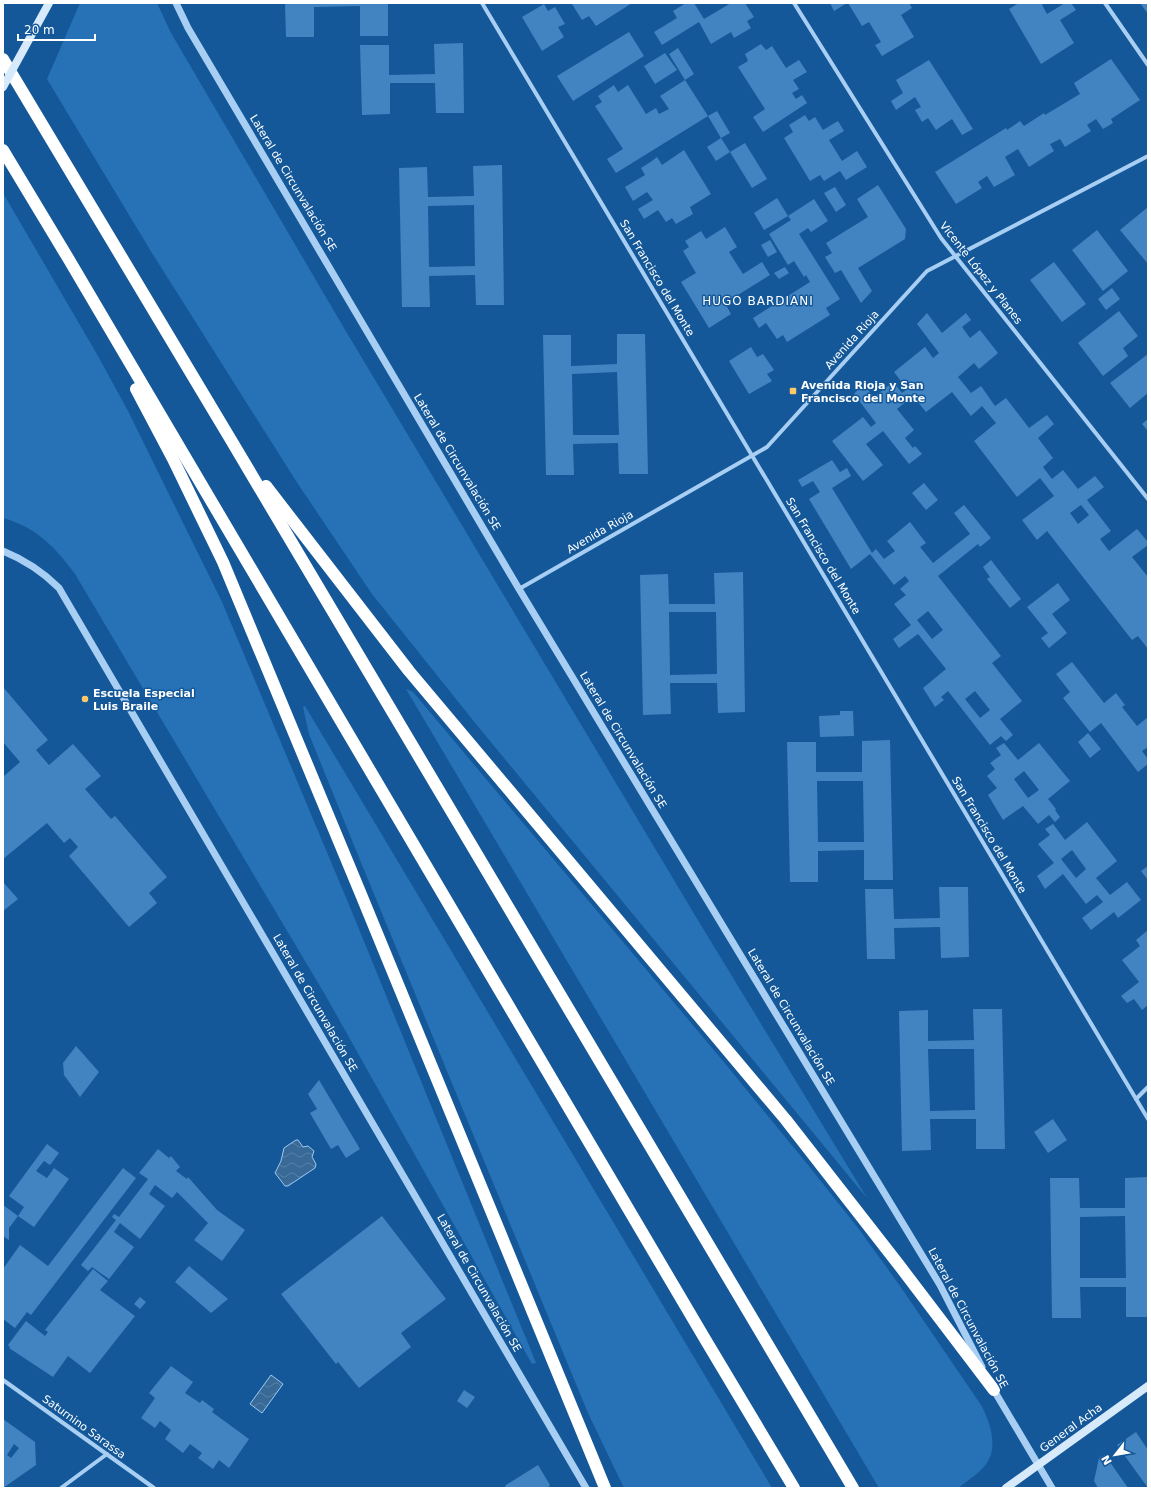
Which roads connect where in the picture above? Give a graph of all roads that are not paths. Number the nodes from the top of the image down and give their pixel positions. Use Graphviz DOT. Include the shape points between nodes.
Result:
graph roads {
  1 [pos="49,3"];
  2 [pos="176,3"];
  3 [pos="482,3"];
  4 [pos="794,3"];
  5 [pos="1105,3"];
  6 [pos="3,59"];
  7 [pos="1148,65"];
  8 [pos="3,87"];
  9 [pos="3,150"];
  10 [pos="1148,156"];
  11 [pos="956,257"];
  12 [pos="68,258"];
  13 [pos="231,440"];
  14 [pos="752,455"];
  15 [pos="1148,499"];
  16 [pos="3,551"];
  17 [pos="519,589"];
  18 [pos="1148,1087"];
  19 [pos="1136,1099"];
  20 [pos="1148,1119"];
  21 [pos="3,1380"];
  22 [pos="1148,1386"];
  23 [pos="994,1390"];
  24 [pos="107,1454"];
  25 [pos="1039,1465"];
  26 [pos="61,1488"];
  27 [pos="154,1488"];
  28 [pos="586,1488"];
  29 [pos="605,1488"];
  30 [pos="794,1488"];
  31 [pos="853,1488"];
  32 [pos="1006,1488"];
  33 [pos="1052,1488"];
  1 -- 8 [label="main road, bridge"];
  2 -- 17 [label="street, Lateral de Circunvalación SE" via="188,28"];
  3 -- 14 [label="street, San Francisco del Monte"];
  4 -- 11 [label="street, Vicente López y Planes" via="941,238"];
  5 -- 7 [label="street"];
  6 -- 13 [label="highway"];
  9 -- 12 [label="highway"];
  10 -- 11 [label="street, Avenida Rioja"];
  11 -- 14 [label="street, Avenida Rioja" via="928,271 767,447"];
  11 -- 15 [label="street, Vicente López y Planes"];
  12 -- 29 [label="highway" via="173,459 223,562"];
  12 -- 30 [label="highway"];
  13 -- 23 [label="highway" via="408,671 786,1120"];
  13 -- 31 [label="highway"];
  14 -- 17 [label="street, Avenida Rioja"];
  14 -- 19 [label="street, San Francisco del Monte"];
  16 -- 28 [label="street, Lateral de Circunvalación SE" via="32,565 59,588"];
  17 -- 23 [label="street, Lateral de Circunvalación SE" via="940,1285"];
  18 -- 19 [label="street"];
  19 -- 20 [label="street, San Francisco del Monte"];
  21 -- 24 [label="street, Saturnino Sarassa"];
  22 -- 25 [label="main road, General Acha"];
  23 -- 25 [label="street, Lateral de Circunvalación SE"];
  24 -- 26 [label="street"];
  24 -- 27 [label="street, Saturnino Sarassa"];
  25 -- 32 [label="main road, General Acha"];
  25 -- 33 [label="street, Lateral de Circunvalación SE"];
}
